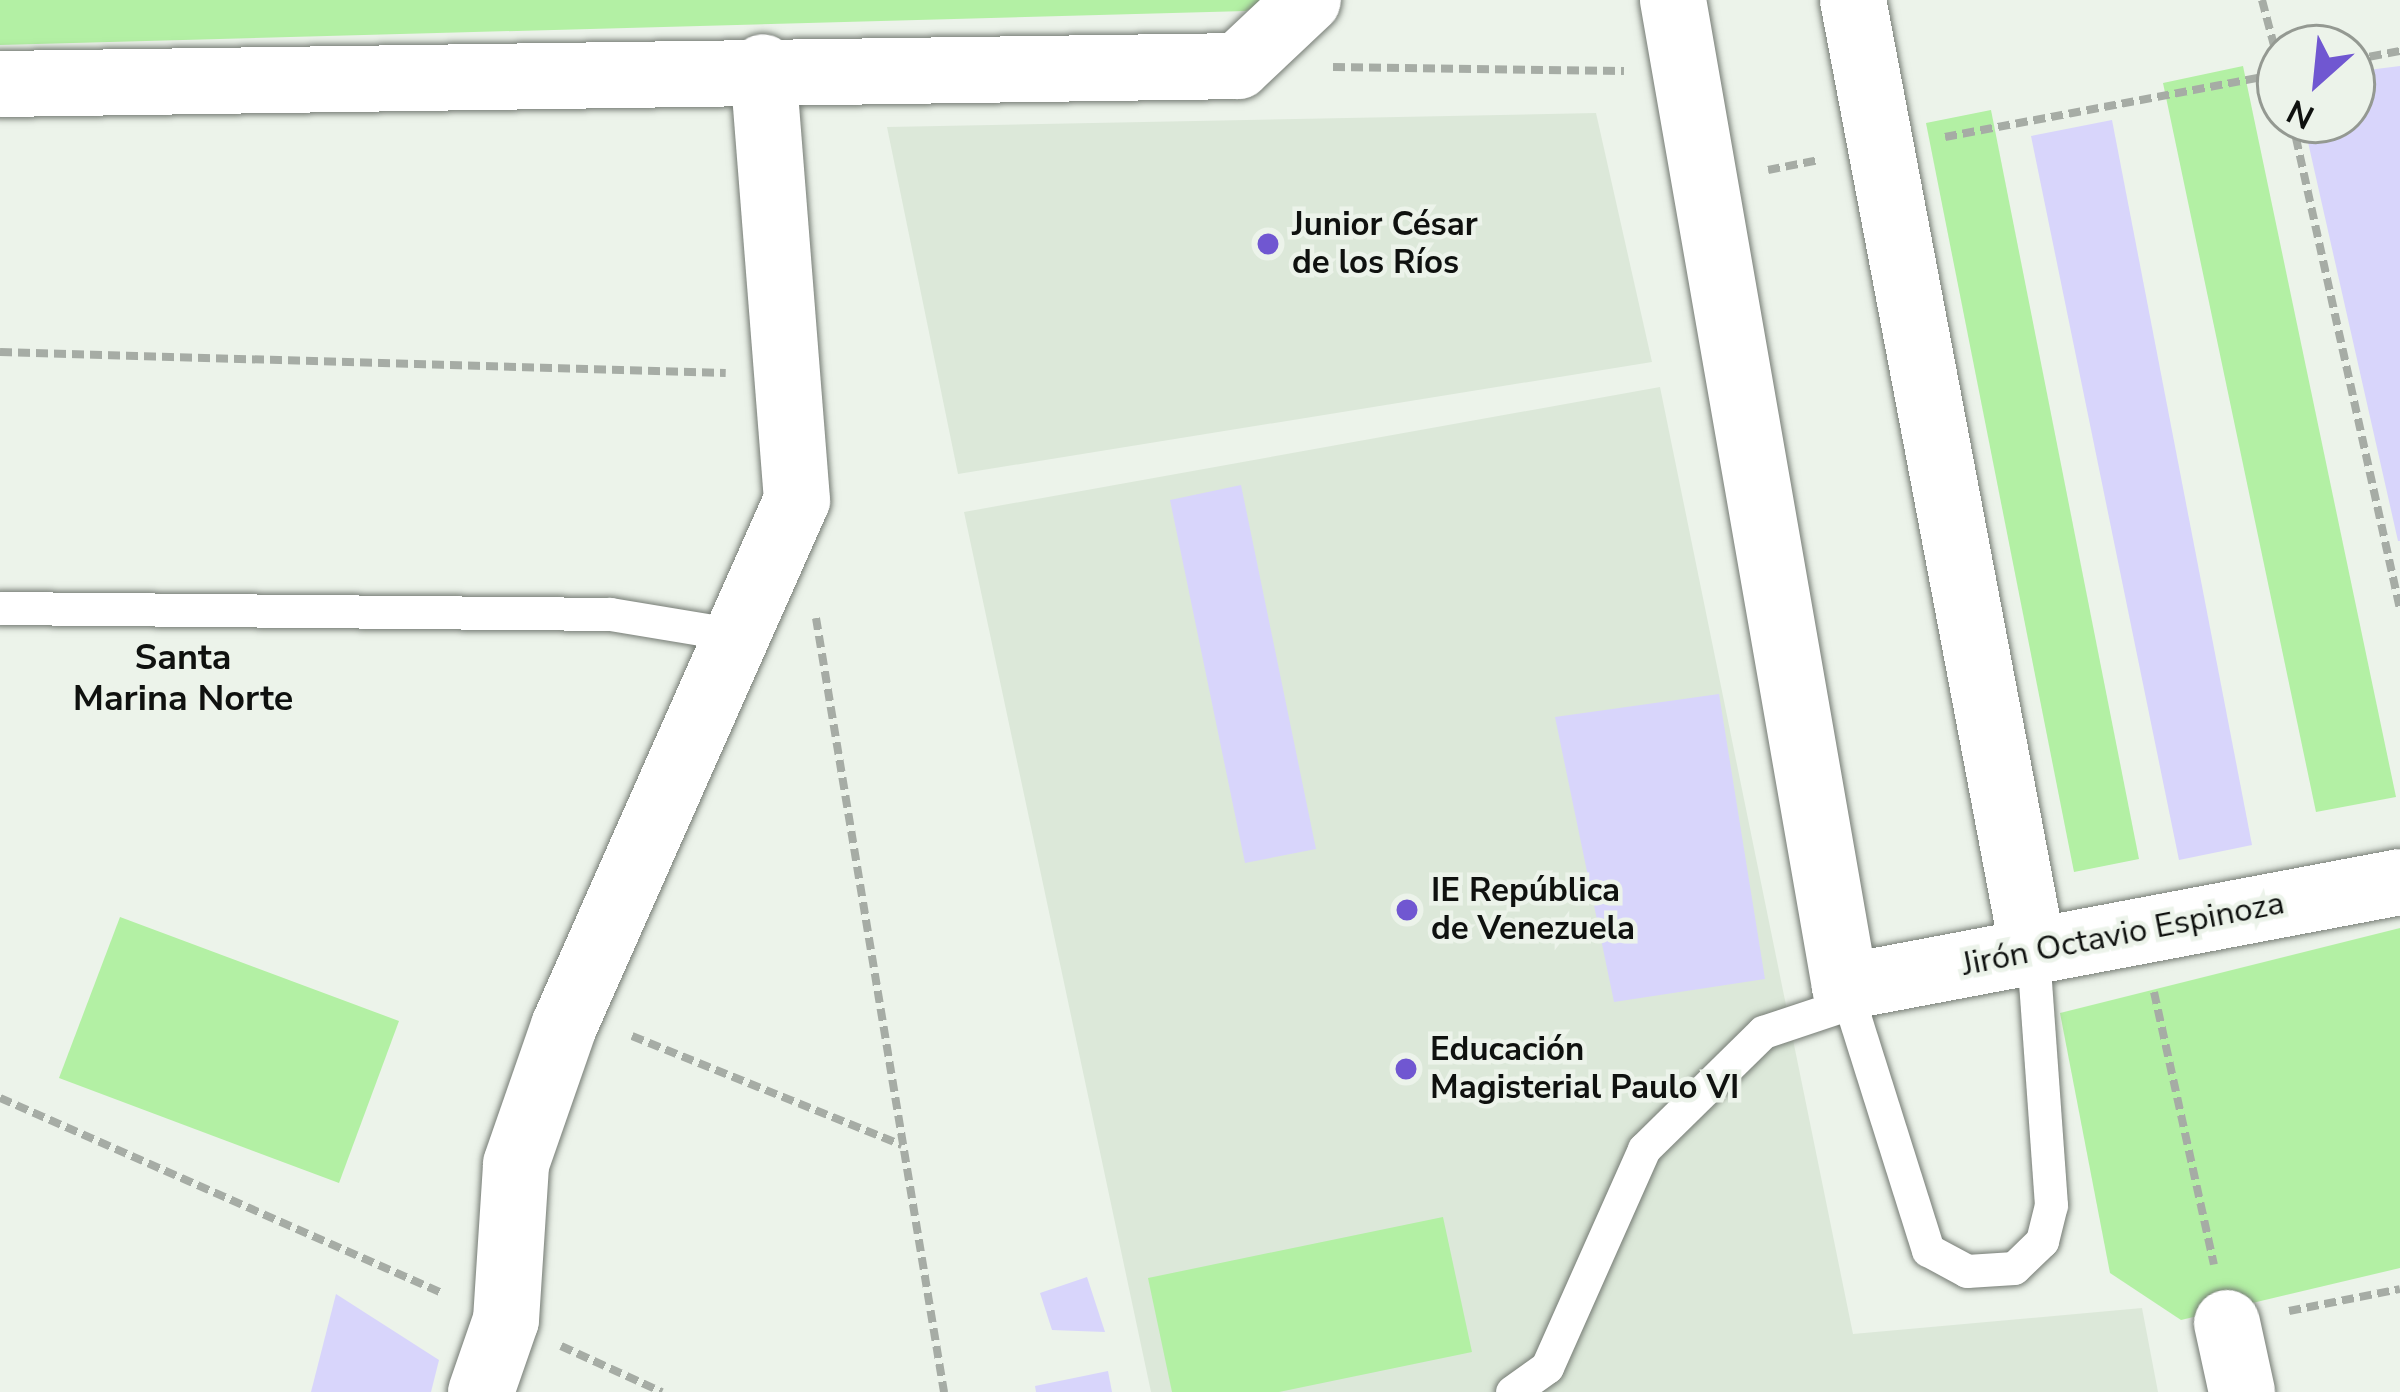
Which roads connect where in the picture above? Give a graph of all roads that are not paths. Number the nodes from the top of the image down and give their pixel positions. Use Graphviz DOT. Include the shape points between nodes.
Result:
graph roads {
  1 [pos="1308,0"];
  2 [pos="1673,0"];
  3 [pos="1853,0"];
  4 [pos="763,67"];
  5 [pos="0,84"];
  6 [pos="0,608"];
  7 [pos="737,635"];
  8 [pos="2400,882"];
  9 [pos="2033,952"];
  10 [pos="1848,995"];
  11 [pos="2228,1323"];
  12 [pos="482,1392"];
  13 [pos="1511,1392"];
  14 [pos="2242,1392"];
  1 -- 4 [label="street" via="1238,66"];
  2 -- 10 [label="street"];
  3 -- 9 [label="street"];
  4 -- 5 [label="street"];
  4 -- 7 [label="street" via="797,500"];
  6 -- 7 [label="lane" via="610,614"];
  7 -- 12 [label="street" via="571,1011 516,1164 506,1320"];
  8 -- 9 [label="street, Jirón Octavio Espinoza"];
  9 -- 10 [label="street, Jirón Octavio Espinoza"];
  9 -- 10 [label="lane" via="2051,1205 2042,1241 2014,1268 1967,1271 1928,1250"];
  10 -- 13 [label="lane" via="1763,1032 1644,1149 1547,1366"];
  11 -- 14 [label="street"];
}
